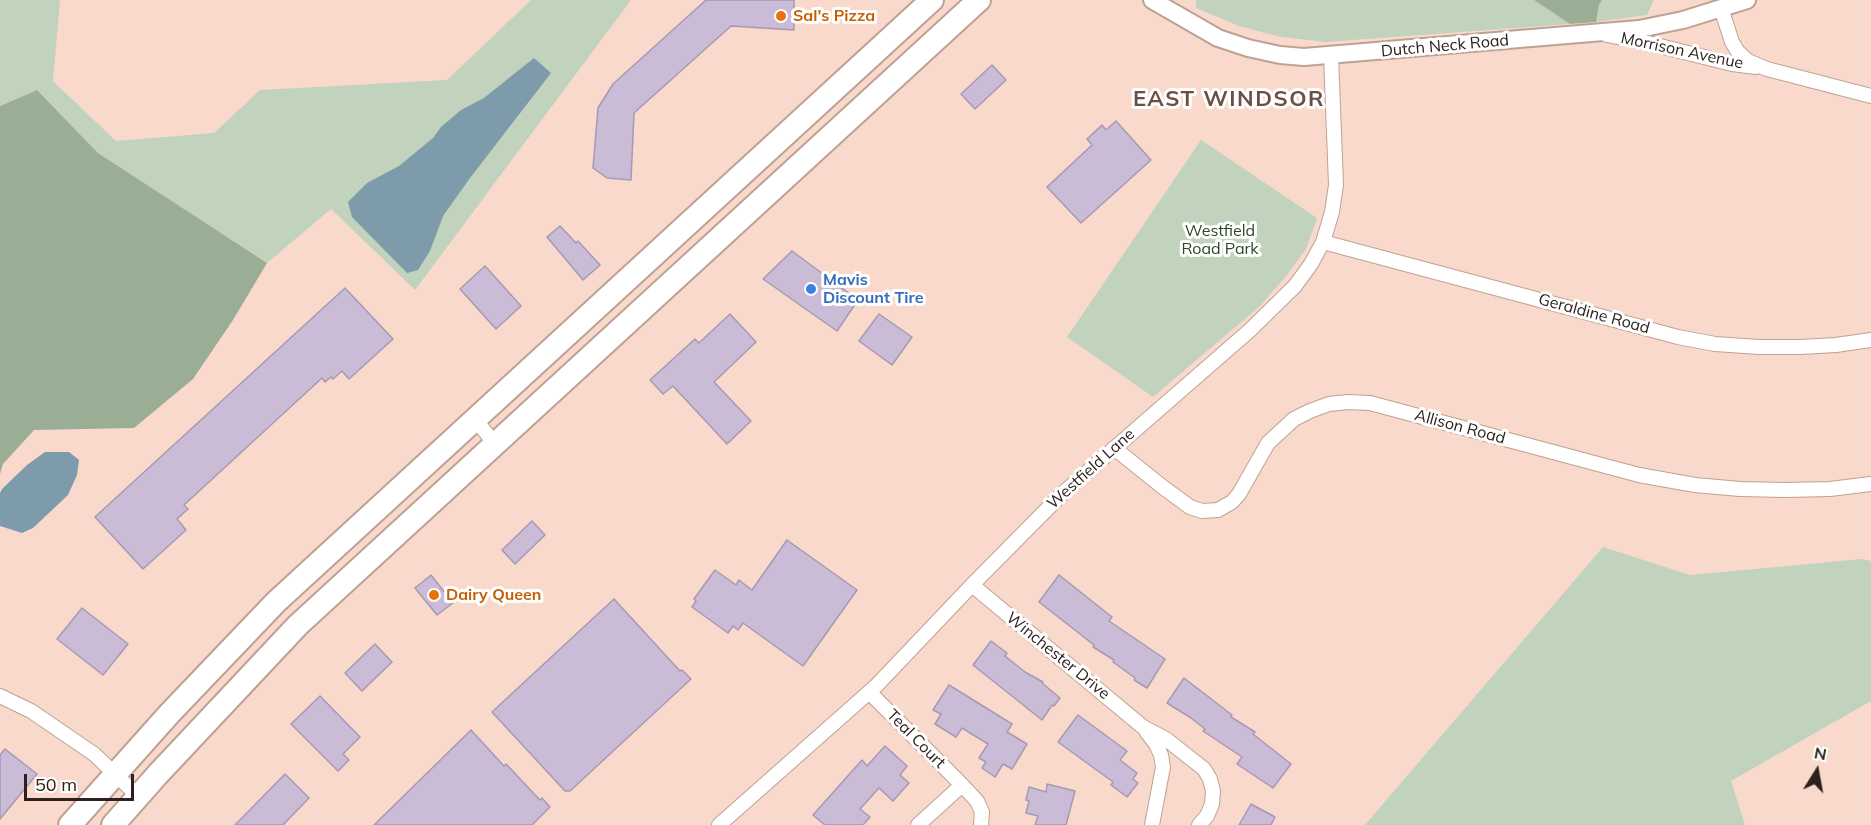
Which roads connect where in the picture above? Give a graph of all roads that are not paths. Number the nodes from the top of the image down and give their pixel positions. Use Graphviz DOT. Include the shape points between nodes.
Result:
graph roads {
  1 [pos="932,0"];
  2 [pos="979,0"];
  3 [pos="1152,0"];
  4 [pos="1747,0"];
  5 [pos="1721,8"];
  6 [pos="1596,33"];
  7 [pos="1331,56"];
  8 [pos="1767,69"];
  9 [pos="1871,96"];
  10 [pos="1323,242"];
  11 [pos="1871,340"];
  12 [pos="475,419"];
  13 [pos="495,444"];
  14 [pos="1114,447"];
  15 [pos="1871,484"];
  16 [pos="972,585"];
  17 [pos="869,692"];
  18 [pos="0,696"];
  19 [pos="1143,727"];
  20 [pos="115,773"];
  21 [pos="962,785"];
  22 [pos="138,796"];
  23 [pos="70,825"];
  24 [pos="113,825"];
  25 [pos="719,825"];
  26 [pos="918,825"];
  27 [pos="981,825"];
  28 [pos="1152,825"];
  29 [pos="1199,825"];
  1 -- 12 [label="highway"];
  2 -- 13 [label="highway"];
  3 -- 7 [label="street, Dutch Neck Road" via="1218,38 1248,48 1280,55"];
  4 -- 5 [label="street, Dutch Neck Road"];
  5 -- 6 [label="street, Dutch Neck Road" via="1639,29"];
  5 -- 8 [label="street, Morrison Avenue" via="1738,52"];
  6 -- 7 [label="street, Dutch Neck Road"];
  6 -- 8 [label="street, Morrison Avenue"];
  7 -- 10 [label="street, Westfield Lane" via="1336,185"];
  8 -- 9 [label="street, Morrison Avenue"];
  10 -- 11 [label="street, Geraldine Road" via="1715,344 1800,347"];
  10 -- 14 [label="street, Westfield Lane" via="1287,294"];
  12 -- 13 [label="street"];
  12 -- 20 [label="highway" via="276,602"];
  13 -- 22 [label="highway" via="298,625"];
  14 -- 15 [label="street, Allison Road" via="1173,495 1202,511 1218,510 1232,502 1268,443 1293,419 1329,404 1347,402 1370,403 1639,475 1695,485 1785,490"];
  14 -- 16 [label="street, Westfield Lane"];
  16 -- 17 [label="street, Westfield Lane"];
  16 -- 19 [label="street, Winchester Drive"];
  17 -- 21 [label="street, Teal Court"];
  17 -- 25 [label="street, Westfield Lane"];
  18 -- 20 [label="street" via="58,728"];
  19 -- 28 [label="street, Winchester Drive" via="1156,744 1163,767"];
  19 -- 29 [label="street, Winchester Drive" via="1166,739 1204,769 1210,779 1212,797 1207,816"];
  20 -- 22 [label="street"];
  20 -- 23 [label="highway"];
  21 -- 26 [label="street"];
  21 -- 27 [label="street, Teal Court" via="977,801 982,812"];
  22 -- 24 [label="highway"];
}
